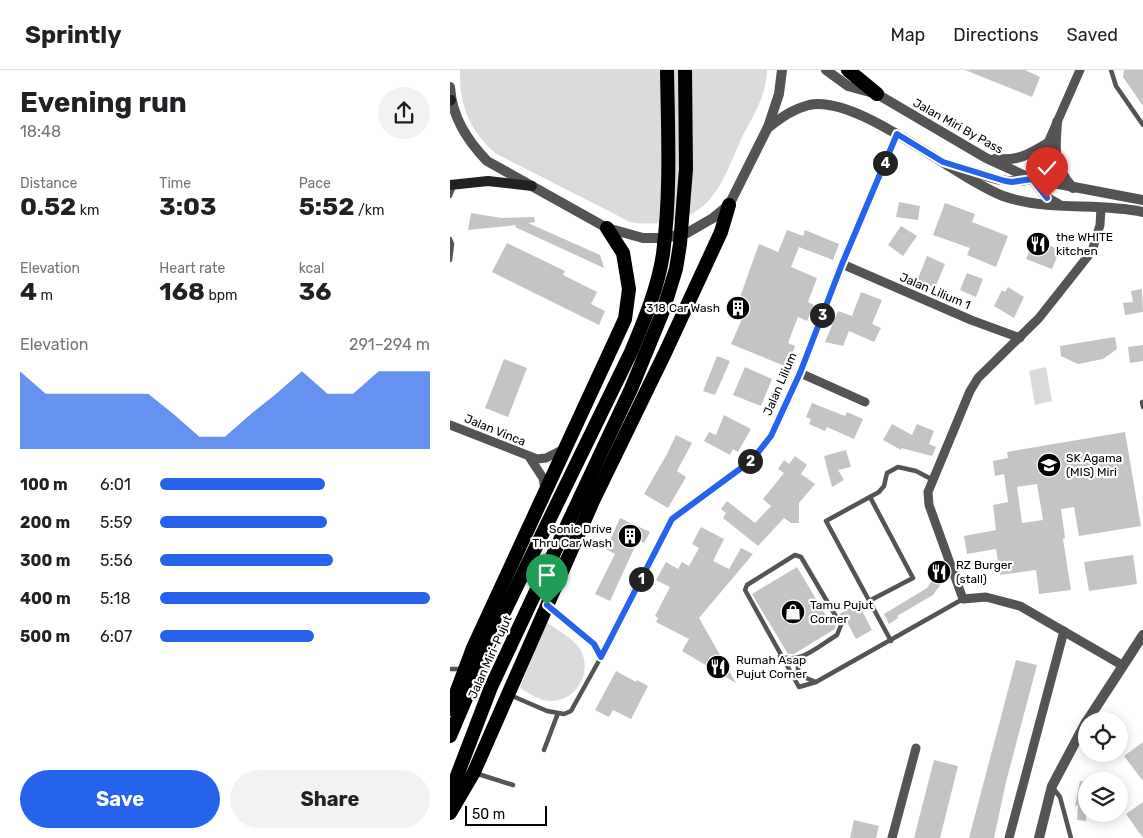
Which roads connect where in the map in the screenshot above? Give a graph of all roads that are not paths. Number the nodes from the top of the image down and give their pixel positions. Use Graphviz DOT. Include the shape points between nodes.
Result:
graph roads {
  1 [pos="667,70"];
  2 [pos="684,70"];
  3 [pos="782,70"];
  4 [pos="826,70"];
  5 [pos="848,70"];
  6 [pos="1080,70"];
  7 [pos="1110,71"];
  8 [pos="450,87"];
  9 [pos="877,94"];
  10 [pos="450,100"];
  11 [pos="1057,122"];
  12 [pos="1143,125"];
  13 [pos="768,127"];
  14 [pos="897,134"];
  15 [pos="1048,143"];
  16 [pos="986,158"];
  17 [pos="943,162"];
  18 [pos="1032,179"];
  19 [pos="452,185"];
  20 [pos="532,186"];
  21 [pos="1073,188"];
  22 [pos="450,196"];
  23 [pos="1143,200"];
  24 [pos="1060,204"];
  25 [pos="729,206"];
  26 [pos="1101,208"];
  27 [pos="1143,212"];
  28 [pos="608,228"];
  29 [pos="450,239"];
  30 [pos="450,260"];
  31 [pos="842,264"];
  32 [pos="628,310"];
  33 [pos="678,325"];
  34 [pos="1020,338"];
  35 [pos="800,373"];
  36 [pos="865,402"];
  37 [pos="450,425"];
  38 [pos="566,447"];
  39 [pos="530,458"];
  40 [pos="933,480"];
  41 [pos="546,492"];
  42 [pos="870,497"];
  43 [pos="963,599"];
  44 [pos="869,601"];
  45 [pos="547,605"];
  46 [pos="1064,631"];
  47 [pos="1142,639"];
  48 [pos="891,641"];
  49 [pos="780,656"];
  50 [pos="601,657"];
  51 [pos="798,659"];
  52 [pos="1122,665"];
  53 [pos="450,669"];
  54 [pos="465,669"];
  55 [pos="816,682"];
  56 [pos="453,692"];
  57 [pos="507,694"];
  58 [pos="450,709"];
  59 [pos="1092,712"];
  60 [pos="558,713"];
  61 [pos="450,736"];
  62 [pos="1078,737"];
  63 [pos="916,748"];
  64 [pos="544,750"];
  65 [pos="474,772"];
  66 [pos="513,785"];
  67 [pos="1052,786"];
  68 [pos="450,794"];
  69 [pos="450,814"];
  70 [pos="892,838"];
  71 [pos="1009,838"];
  72 [pos="1039,838"];
  73 [pos="1071,838"];
  1 -- 61 [label="highway, Jalan Miri-Pujut" via="669,161 662,254 647,313 492,637"];
  2 -- 68 [label="highway, Jalan Miri-Pujut" via="686,169 676,269 648,350 492,687"];
  3 -- 13 [label="street" via="779,94"];
  4 -- 9 [label="street, Jalan Miri By Pass" via="848,86"];
  5 -- 9 [label="highway"];
  6 -- 11 [label="street"];
  7 -- 12 [label="lane" via="1116,86"];
  8 -- 10 [label="street"];
  9 -- 16 [label="street, Jalan Miri By Pass"];
  10 -- 20 [label="street" via="459,124 474,148 487,161"];
  11 -- 15 [label="street"];
  11 -- 21 [label="street" via="1057,166"];
  13 -- 14 [label="street" via="790,111 811,105 829,105 848,110"];
  13 -- 25 [label="street"];
  14 -- 17 [label="street"];
  14 -- 31 [label="street, Jalan Lilium"];
  15 -- 16 [label="street" via="1021,158"];
  15 -- 18 [label="street"];
  16 -- 18 [label="street, Jalan Miri By Pass"];
  17 -- 18 [label="street" via="1005,181"];
  17 -- 24 [label="street" via="1003,196 1039,204"];
  18 -- 21 [label="street, Jalan Miri By Pass"];
  18 -- 24 [label="street" via="1047,198"];
  19 -- 20 [label="main road" via="488,181"];
  19 -- 22 [label="lane"];
  20 -- 28 [label="street"];
  21 -- 23 [label="street, Jalan Miri By Pass"];
  24 -- 26 [label="street"];
  25 -- 28 [label="street" via="698,228 674,237 643,238"];
  25 -- 33 [label="highway" via="721,232"];
  26 -- 27 [label="street"];
  26 -- 34 [label="street" via="1100,225 1092,251"];
  28 -- 32 [label="highway" via="622,253 629,289"];
  29 -- 30 [label="lane"];
  31 -- 34 [label="street, Jalan Lilium 1"];
  31 -- 35 [label="street, Jalan Lilium"];
  32 -- 33 [label="highway" via="645,301 668,312"];
  32 -- 38 [label="highway"];
  33 -- 45 [label="highway"];
  34 -- 40 [label="street" via="978,378 970,391"];
  35 -- 36 [label="street"];
  35 -- 50 [label="street, Jalan Lilium" via="771,436 752,460 672,519"];
  37 -- 39 [label="street, Jalan Vinca"];
  38 -- 39 [label="street" via="546,458"];
  38 -- 41 [label="highway"];
  39 -- 41 [label="street" via="543,478"];
  40 -- 42 [label="lane" via="898,466 886,473 884,486"];
  40 -- 43 [label="street" via="928,492 931,516"];
  41 -- 54 [label="highway"];
  42 -- 44 [label="lane" via="826,521"];
  42 -- 44 [label="lane" via="913,578"];
  43 -- 46 [label="street" via="986,597 1002,600 1020,606"];
  43 -- 48 [label="lane"];
  44 -- 48 [label="lane"];
  45 -- 50 [label="lane" via="594,644"];
  45 -- 57 [label="highway"];
  46 -- 52 [label="street"];
  46 -- 71 [label="street"];
  47 -- 52 [label="street"];
  48 -- 55 [label="lane"];
  49 -- 51 [label="lane"];
  49 -- 51 [label="lane" via="745,590 747,585 798,556 841,625 837,635"];
  49 -- 55 [label="lane" via="799,687"];
  50 -- 60 [label="lane" via="571,711"];
  51 -- 55 [label="lane" via="798,671"];
  52 -- 59 [label="street"];
  53 -- 54 [label="lane"];
  54 -- 56 [label="highway"];
  56 -- 58 [label="highway"];
  57 -- 60 [label="lane"];
  57 -- 65 [label="highway"];
  60 -- 64 [label="lane"];
  62 -- 67 [label="street"];
  63 -- 70 [label="street"];
  65 -- 66 [label="lane"];
  65 -- 69 [label="highway"];
  67 -- 72 [label="street"];
  67 -- 73 [label="lane" via="1060,797"];
}
